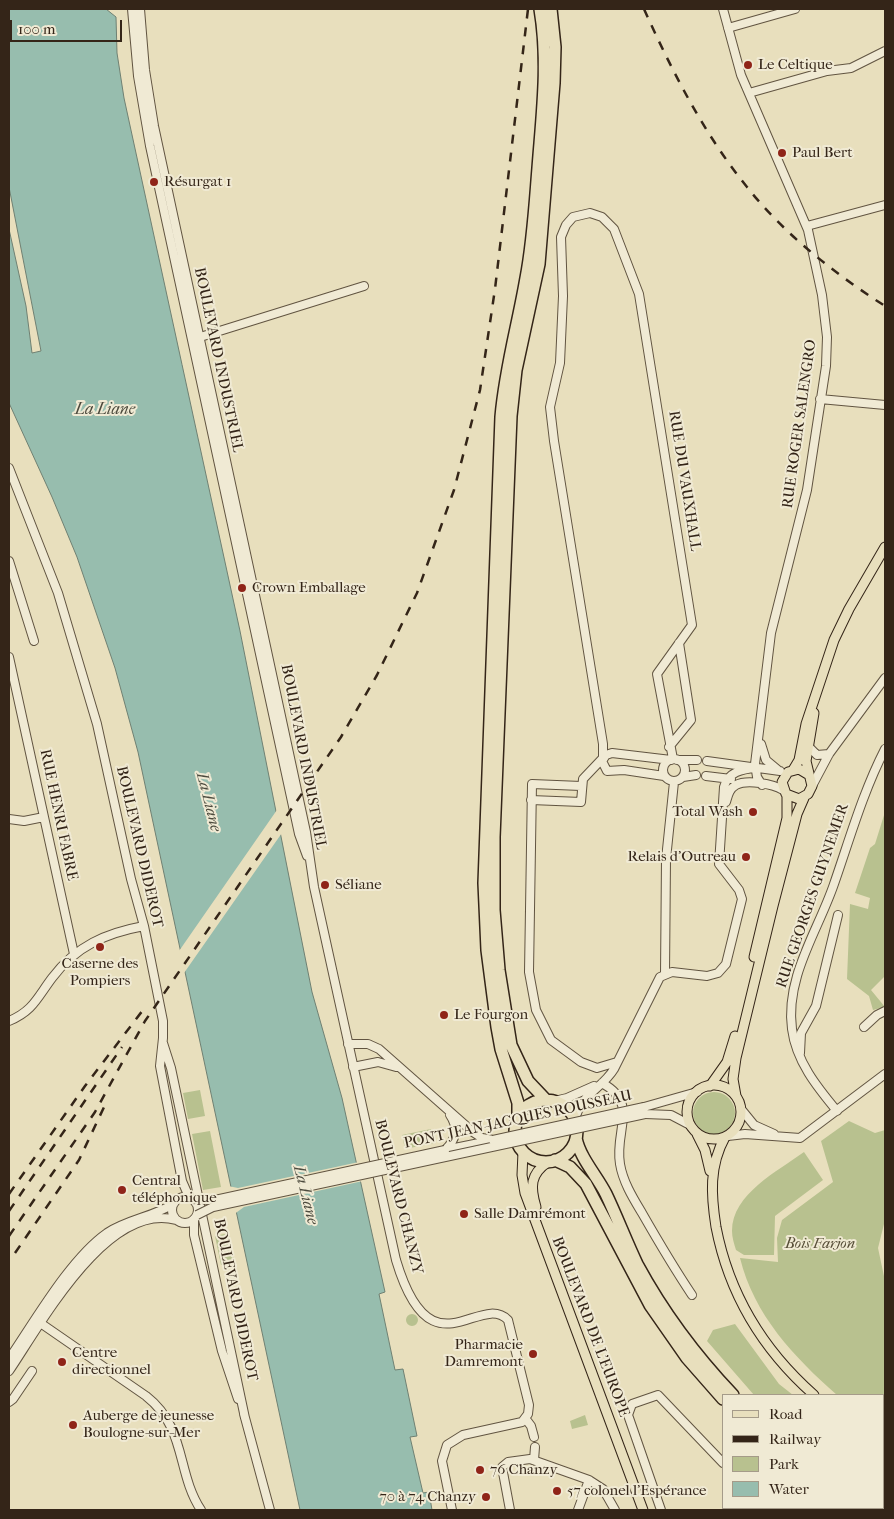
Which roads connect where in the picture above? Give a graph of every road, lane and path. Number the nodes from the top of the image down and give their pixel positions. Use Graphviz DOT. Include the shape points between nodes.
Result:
graph roads {
  1 [pos="132,9"];
  2 [pos="140,9"];
  3 [pos="540,9"];
  4 [pos="551,9"];
  5 [pos="723,9"];
  6 [pos="795,9"];
  7 [pos="728,28"];
  8 [pos="549,33"];
  9 [pos="885,51"];
  10 [pos="749,94"];
  11 [pos="885,204"];
  12 [pos="807,226"];
  13 [pos="364,286"];
  14 [pos="196,338"];
  15 [pos="820,399"];
  16 [pos="885,405"];
  17 [pos="9,468"];
  18 [pos="885,547"];
  19 [pos="9,561"];
  20 [pos="12,578"];
  21 [pos="34,641"];
  22 [pos="679,643"];
  23 [pos="9,657"];
  24 [pos="885,678"];
  25 [pos="12,682"];
  26 [pos="816,693"];
  27 [pos="760,736"];
  28 [pos="808,746"];
  29 [pos="669,747"];
  30 [pos="885,748"];
  31 [pos="829,754"];
  32 [pos="602,759"];
  33 [pos="674,760"];
  34 [pos="697,760"];
  35 [pos="707,761"];
  36 [pos="756,768"];
  37 [pos="780,771"];
  38 [pos="800,771"];
  39 [pos="696,775"];
  40 [pos="664,776"];
  41 [pos="706,776"];
  42 [pos="683,777"];
  43 [pos="727,779"];
  44 [pos="674,782"];
  45 [pos="750,783"];
  46 [pos="762,785"];
  47 [pos="581,786"];
  48 [pos="812,786"];
  49 [pos="785,793"];
  50 [pos="804,798"];
  51 [pos="531,800"];
  52 [pos="723,814"];
  53 [pos="44,817"];
  54 [pos="9,819"];
  55 [pos="309,861"];
  56 [pos="838,915"];
  57 [pos="144,926"];
  58 [pos="74,954"];
  59 [pos="664,974"];
  60 [pos="885,1011"];
  61 [pos="9,1021"];
  62 [pos="864,1027"];
  63 [pos="163,1042"];
  64 [pos="348,1044"];
  65 [pos="800,1058"];
  66 [pos="618,1062"];
  67 [pos="353,1067"];
  68 [pos="402,1071"];
  69 [pos="885,1074"];
  70 [pos="601,1083"];
  71 [pos="710,1086"];
  72 [pos="697,1092"];
  73 [pos="736,1096"];
  74 [pos="550,1100"];
  75 [pos="741,1109"];
  76 [pos="446,1110"];
  77 [pos="644,1110"];
  78 [pos="837,1111"];
  79 [pos="518,1116"];
  80 [pos="575,1121"];
  81 [pos="693,1128"];
  82 [pos="726,1137"];
  83 [pos="576,1138"];
  84 [pos="785,1138"];
  85 [pos="493,1140"];
  86 [pos="445,1150"];
  87 [pos="522,1152"];
  88 [pos="552,1161"];
  89 [pos="180,1171"];
  90 [pos="712,1184"];
  91 [pos="190,1198"];
  92 [pos="175,1201"];
  93 [pos="195,1217"];
  94 [pos="179,1221"];
  95 [pos="196,1244"];
  96 [pos="692,1294"];
  97 [pos="39,1322"];
  98 [pos="9,1359"];
  99 [pos="9,1371"];
  100 [pos="32,1371"];
  101 [pos="732,1394"];
  102 [pos="813,1394"];
  103 [pos="722,1398"];
  104 [pos="9,1402"];
  105 [pos="245,1418"];
  106 [pos="525,1418"];
  107 [pos="534,1437"];
  108 [pos="535,1447"];
  109 [pos="534,1460"];
  110 [pos="722,1462"];
  111 [pos="588,1480"];
  112 [pos="201,1510"];
  113 [pos="270,1510"];
  114 [pos="452,1510"];
  115 [pos="510,1510"];
  116 [pos="578,1510"];
  117 [pos="615,1510"];
  118 [pos="643,1510"];
  119 [pos="648,1510"];
  120 [pos="661,1510"];
  1 -- 14 [label="street, BOULEVARD INDUSTRIEL" via="145,121"];
  2 -- 14 [label="street, BOULEVARD INDUSTRIEL" via="144,64 154,126"];
  3 -- 8 [label="highway"];
  4 -- 8 [label="highway"];
  5 -- 7 [label="street, RUE ROGER SALENGRO"];
  6 -- 7 [label="street"];
  7 -- 10 [label="street, RUE ROGER SALENGRO"];
  8 -- 74 [label="highway" via="554,96 539,264 519,355 511,416 493,864 497,949 510,1040 521,1071 533,1089"];
  8 -- 79 [label="highway" via="530,252 508,360 502,410 484,847 485,926 493,999 500,1044 518,1103"];
  9 -- 10 [label="street" via="852,68 827,71"];
  10 -- 12 [label="street, RUE ROGER SALENGRO"];
  11 -- 12 [label="street"];
  12 -- 15 [label="street, RUE ROGER SALENGRO" via="827,333"];
  13 -- 14 [label="street"];
  14 -- 55 [label="street, BOULEVARD INDUSTRIEL" via="306,832"];
  15 -- 16 [label="street"];
  15 -- 27 [label="street, RUE ROGER SALENGRO" via="804,502 771,633"];
  17 -- 57 [label="street, BOULEVARD DIDEROT" via="48,564 79,659"];
  18 -- 26 [label="main road" via="842,622"];
  19 -- 20 [label="street"];
  20 -- 21 [label="street"];
  22 -- 29 [label="street, RUE DU VAUXHALL" via="657,674"];
  22 -- 29 [label="street" via="691,720"];
  22 -- 32 [label="street, RUE DU VAUXHALL" via="692,625 638,289 614,229 602,217 590,213 577,215 566,225 560,237 563,288 560,363 550,407"];
  23 -- 25 [label="street, RUE HENRI FABRE"];
  24 -- 31 [label="street"];
  25 -- 53 [label="street, RUE HENRI FABRE"];
  26 -- 28 [label="main road"];
  26 -- 38 [label="main road" via="806,724"];
  27 -- 36 [label="street, RUE ROGER SALENGRO"];
  27 -- 37 [label="street, RUE ROGER SALENGRO" via="765,759"];
  28 -- 31 [label="street" via="817,755"];
  28 -- 38 [label="main road"];
  29 -- 33 [label="street, RUE DU VAUXHALL"];
  30 -- 65 [label="street, RUE GEORGES GUYNEMER" via="860,804 834,885 794,985 791,1023"];
  31 -- 38 [label="street" via="819,763"];
  31 -- 48 [label="street"];
  32 -- 33 [label="street" via="612,753"];
  32 -- 40 [label="street" via="603,767 608,771"];
  32 -- 47 [label="street" via="583,779"];
  33 -- 34 [label="street"];
  33 -- 40 [label="street" via="664,765"];
  33 -- 42 [label="street" via="684,767"];
  35 -- 36 [label="street"];
  36 -- 37 [label="street"];
  36 -- 43 [label="street" via="738,771"];
  36 -- 46 [label="street, RUE ROGER SALENGRO"];
  37 -- 38 [label="street"];
  38 -- 48 [label="main road"];
  38 -- 49 [label="main road" via="783,780"];
  39 -- 42 [label="street"];
  40 -- 44 [label="street"];
  41 -- 43 [label="street"];
  42 -- 44 [label="street"];
  43 -- 45 [label="street"];
  43 -- 52 [label="street"];
  44 -- 59 [label="street" via="666,860"];
  45 -- 46 [label="street"];
  45 -- 52 [label="street" via="738,784 731,789"];
  46 -- 49 [label="street"];
  47 -- 51 [label="street" via="532,784"];
  47 -- 51 [label="street" via="581,802"];
  48 -- 50 [label="main road"];
  49 -- 50 [label="main road" via="795,799"];
  49 -- 71 [label="main road" via="787,818 732,1048 724,1068"];
  50 -- 73 [label="main road" via="770,914 738,1048 733,1071"];
  51 -- 66 [label="street" via="529,972 536,1010 551,1040 581,1062 597,1068"];
  52 -- 59 [label="street" via="719,864 738,890 742,902 728,961 718,973 707,976"];
  53 -- 54 [label="street"];
  53 -- 58 [label="street, RUE HENRI FABRE"];
  55 -- 64 [label="street, BOULEVARD CHANZY"];
  56 -- 65 [label="street, RUE GEORGES GUYNEMER" via="816,1006 801,1033"];
  57 -- 58 [label="street" via="98,938"];
  57 -- 63 [label="street, BOULEVARD DIDEROT" via="163,1021"];
  58 -- 61 [label="street" via="30,1010"];
  59 -- 66 [label="street" via="655,984"];
  60 -- 62 [label="street"];
  63 -- 89 [label="street, BOULEVARD DIDEROT" via="160,1066"];
  63 -- 105 [label="street, BOULEVARD DIDEROT"];
  64 -- 67 [label="street, BOULEVARD CHANZY"];
  64 -- 68 [label="street" via="376,1046"];
  65 -- 78 [label="street, RUE GEORGES GUYNEMER"];
  66 -- 70 [label="street" via="611,1075"];
  67 -- 68 [label="street" via="381,1062"];
  67 -- 106 [label="street, BOULEVARD CHANZY" via="401,1276 424,1316 438,1324 495,1314 508,1320 529,1405"];
  68 -- 76 [label="street"];
  69 -- 78 [label="street"];
  70 -- 74 [label="street" via="567,1098"];
  70 -- 80 [label="street" via="582,1101"];
  70 -- 96 [label="street" via="615,1090 622,1100 619,1154 626,1183 664,1252"];
  71 -- 72 [label="main road"];
  71 -- 73 [label="main road" via="724,1087"];
  72 -- 77 [label="street"];
  72 -- 81 [label="main road" via="688,1108"];
  73 -- 75 [label="main road"];
  74 -- 79 [label="highway" via="531,1103"];
  74 -- 80 [label="highway" via="567,1108"];
  75 -- 82 [label="main road" via="738,1125"];
  75 -- 84 [label="street" via="758,1128"];
  76 -- 85 [label="street" via="476,1135"];
  76 -- 86 [label="street" via="456,1131"];
  77 -- 81 [label="street" via="671,1115"];
  77 -- 85 [label="street, PONT JEAN-JACQUES ROUSSEAU, bridge"];
  77 -- 93 [label="street, PONT JEAN-JACQUES ROUSSEAU, bridge" via="213,1207"];
  78 -- 84 [label="street" via="802,1137"];
  79 -- 87 [label="highway" via="514,1134"];
  80 -- 83 [label="highway"];
  81 -- 82 [label="main road" via="709,1139"];
  81 -- 90 [label="main road" via="706,1154"];
  82 -- 84 [label="street" via="745,1134"];
  82 -- 90 [label="main road" via="716,1154"];
  83 -- 88 [label="highway" via="568,1152"];
  83 -- 101 [label="highway" via="654,1293 691,1348"];
  85 -- 86 [label="street, PONT JEAN-JACQUES ROUSSEAU"];
  86 -- 91 [label="street, PONT JEAN-JACQUES ROUSSEAU, bridge" via="209,1201"];
  87 -- 88 [label="highway" via="534,1160"];
  87 -- 118 [label="main road, BOULEVARD DE L'EUROPE" via="525,1193"];
  88 -- 103 [label="highway" via="570,1167 586,1184 650,1305 687,1358"];
  88 -- 119 [label="main road, BOULEVARD DE L'EUROPE" via="532,1178 534,1200"];
  89 -- 91 [label="street, BOULEVARD DIDEROT"];
  89 -- 92 [label="street, BOULEVARD DIDEROT"];
  90 -- 102 [label="main road" via="721,1250 742,1306 776,1356"];
  91 -- 92 [label="street"];
  91 -- 93 [label="street, bridge" via="197,1206"];
  92 -- 94 [label="street" via="172,1212"];
  92 -- 97 [label="street" via="119,1226 96,1242 75,1264"];
  93 -- 94 [label="street" via="189,1222"];
  93 -- 95 [label="street, BOULEVARD DIDEROT"];
  94 -- 95 [label="street, BOULEVARD DIDEROT"];
  94 -- 97 [label="street" via="161,1218 145,1222 106,1243 81,1267"];
  95 -- 105 [label="street, BOULEVARD DIDEROT" via="224,1362"];
  97 -- 98 [label="street"];
  97 -- 99 [label="street"];
  97 -- 112 [label="street" via="162,1410 171,1426"];
  100 -- 104 [label="street"];
  105 -- 113 [label="street, BOULEVARD DIDEROT"];
  106 -- 107 [label="street"];
  106 -- 114 [label="street" via="517,1424 462,1435 449,1443 442,1461"];
  108 -- 109 [label="street"];
  109 -- 111 [label="street"];
  109 -- 115 [label="street" via="516,1460 502,1467"];
  110 -- 120 [label="street" via="658,1395 632,1404 628,1415"];
  111 -- 116 [label="street"];
  111 -- 117 [label="street" via="603,1489"];
}
